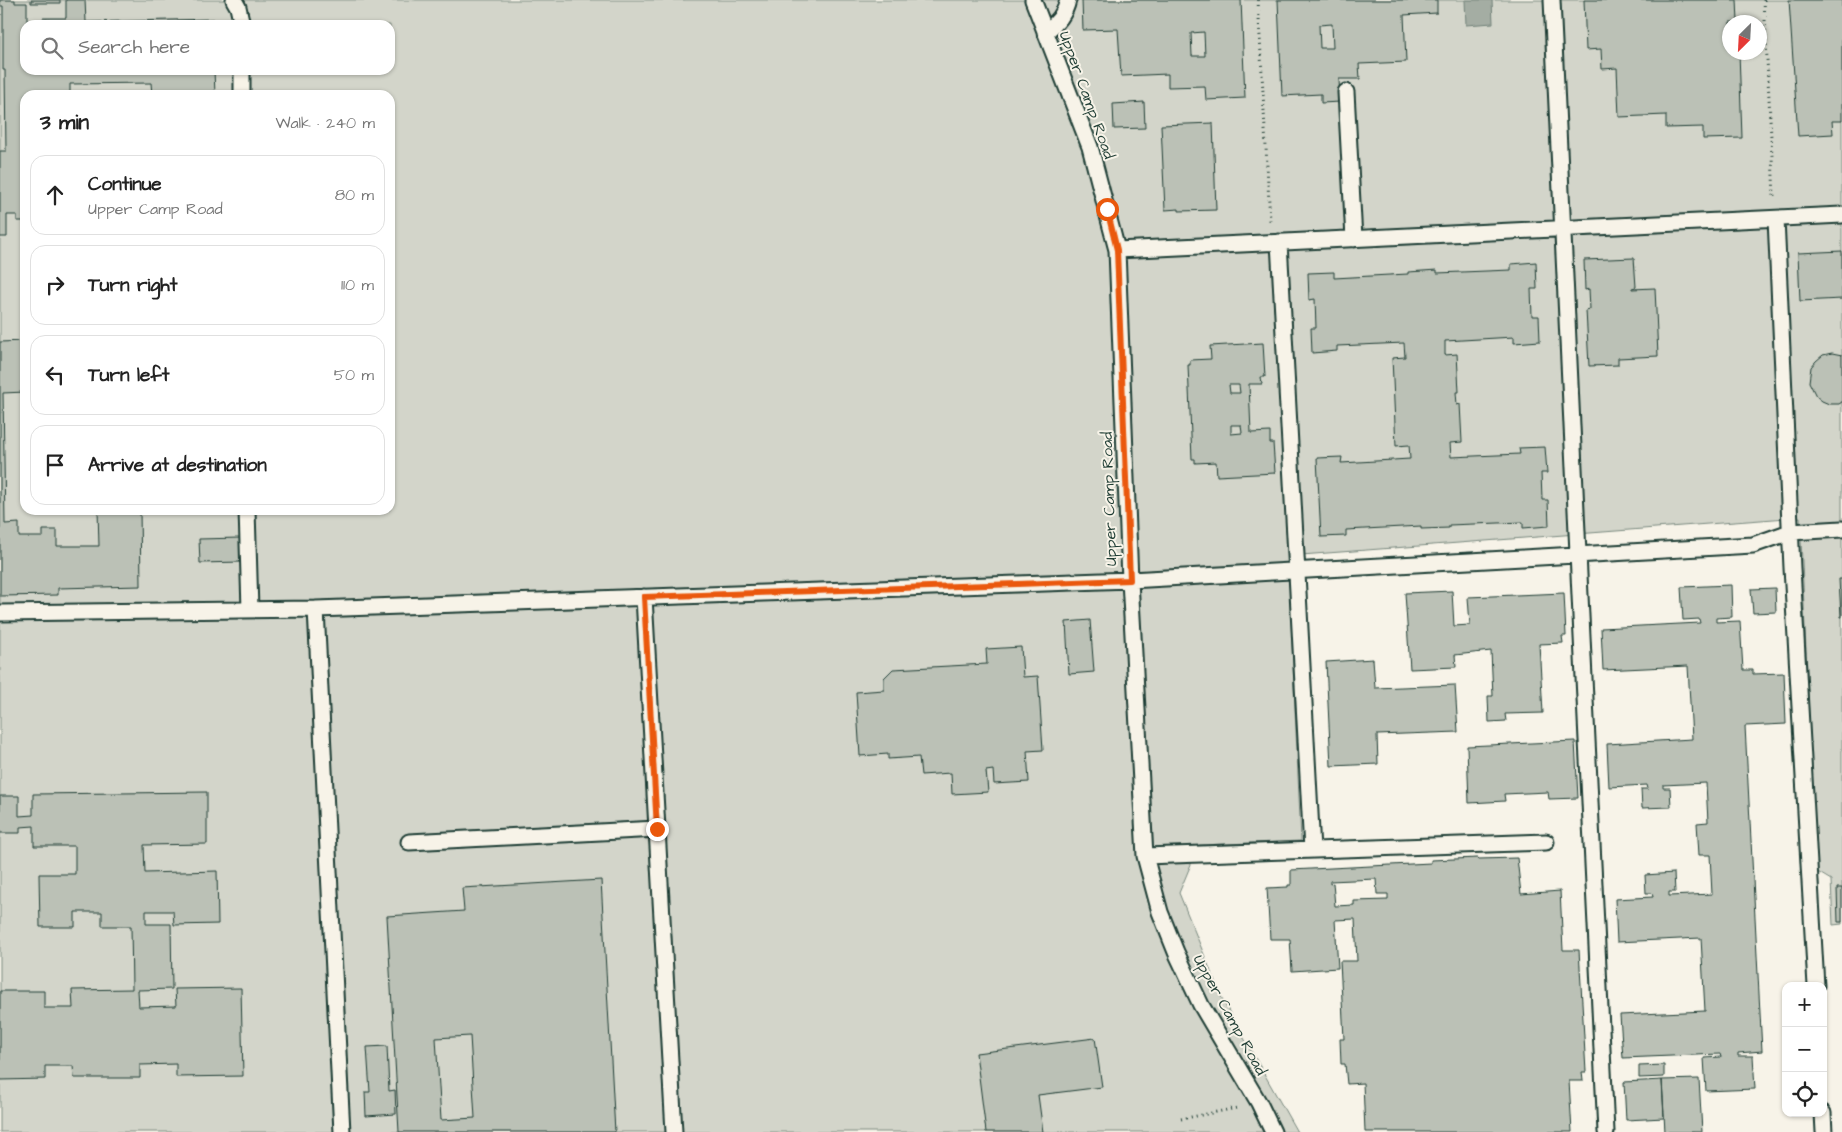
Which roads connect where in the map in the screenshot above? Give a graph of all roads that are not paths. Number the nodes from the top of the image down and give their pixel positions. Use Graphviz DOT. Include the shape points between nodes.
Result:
graph roads {
  1 [pos="234,0"];
  2 [pos="1033,0"];
  3 [pos="1068,0"];
  4 [pos="1552,0"];
  5 [pos="241,20"];
  6 [pos="1045,32"];
  7 [pos="242,75"];
  8 [pos="242,90"];
  9 [pos="1346,92"];
  10 [pos="1842,215"];
  11 [pos="1776,219"];
  12 [pos="1564,228"];
  13 [pos="1354,238"];
  14 [pos="1279,242"];
  15 [pos="1117,250"];
  16 [pos="248,515"];
  17 [pos="1842,529"];
  18 [pos="1790,532"];
  19 [pos="1578,555"];
  20 [pos="1298,571"];
  21 [pos="1130,580"];
  22 [pos="644,597"];
  23 [pos="316,608"];
  24 [pos="250,610"];
  25 [pos="0,613"];
  26 [pos="657,829"];
  27 [pos="409,842"];
  28 [pos="1546,842"];
  29 [pos="1312,850"];
  30 [pos="1145,856"];
  31 [pos="1816,982"];
  32 [pos="1823,1117"];
  33 [pos="342,1132"];
  34 [pos="674,1132"];
  35 [pos="1273,1132"];
  36 [pos="1606,1132"];
  37 [pos="1824,1132"];
  1 -- 5 [label="lane"];
  2 -- 6 [label="lane, Upper Camp Road"];
  3 -- 6 [label="lane" via="1059,20"];
  4 -- 12 [label="lane"];
  6 -- 15 [label="lane, Upper Camp Road" via="1090,147"];
  7 -- 8 [label="lane"];
  9 -- 13 [label="lane"];
  10 -- 11 [label="lane"];
  11 -- 12 [label="lane"];
  11 -- 18 [label="lane"];
  12 -- 13 [label="lane"];
  12 -- 19 [label="lane"];
  13 -- 14 [label="lane"];
  14 -- 15 [label="lane"];
  14 -- 20 [label="lane"];
  15 -- 21 [label="lane, Upper Camp Road"];
  16 -- 24 [label="lane"];
  17 -- 18 [label="lane"];
  18 -- 19 [label="lane" via="1754,545"];
  18 -- 31 [label="lane"];
  19 -- 20 [label="lane"];
  19 -- 36 [label="lane"];
  20 -- 21 [label="lane"];
  20 -- 29 [label="lane"];
  21 -- 22 [label="lane"];
  21 -- 30 [label="lane, Upper Camp Road"];
  22 -- 23 [label="lane"];
  22 -- 26 [label="lane"];
  23 -- 24 [label="lane"];
  23 -- 33 [label="lane"];
  24 -- 25 [label="lane"];
  26 -- 27 [label="lane"];
  26 -- 34 [label="lane"];
  28 -- 29 [label="lane"];
  29 -- 30 [label="lane"];
  30 -- 35 [label="lane, Upper Camp Road" via="1160,912 1176,952 1201,1005"];
  32 -- 37 [label="lane"];
}
